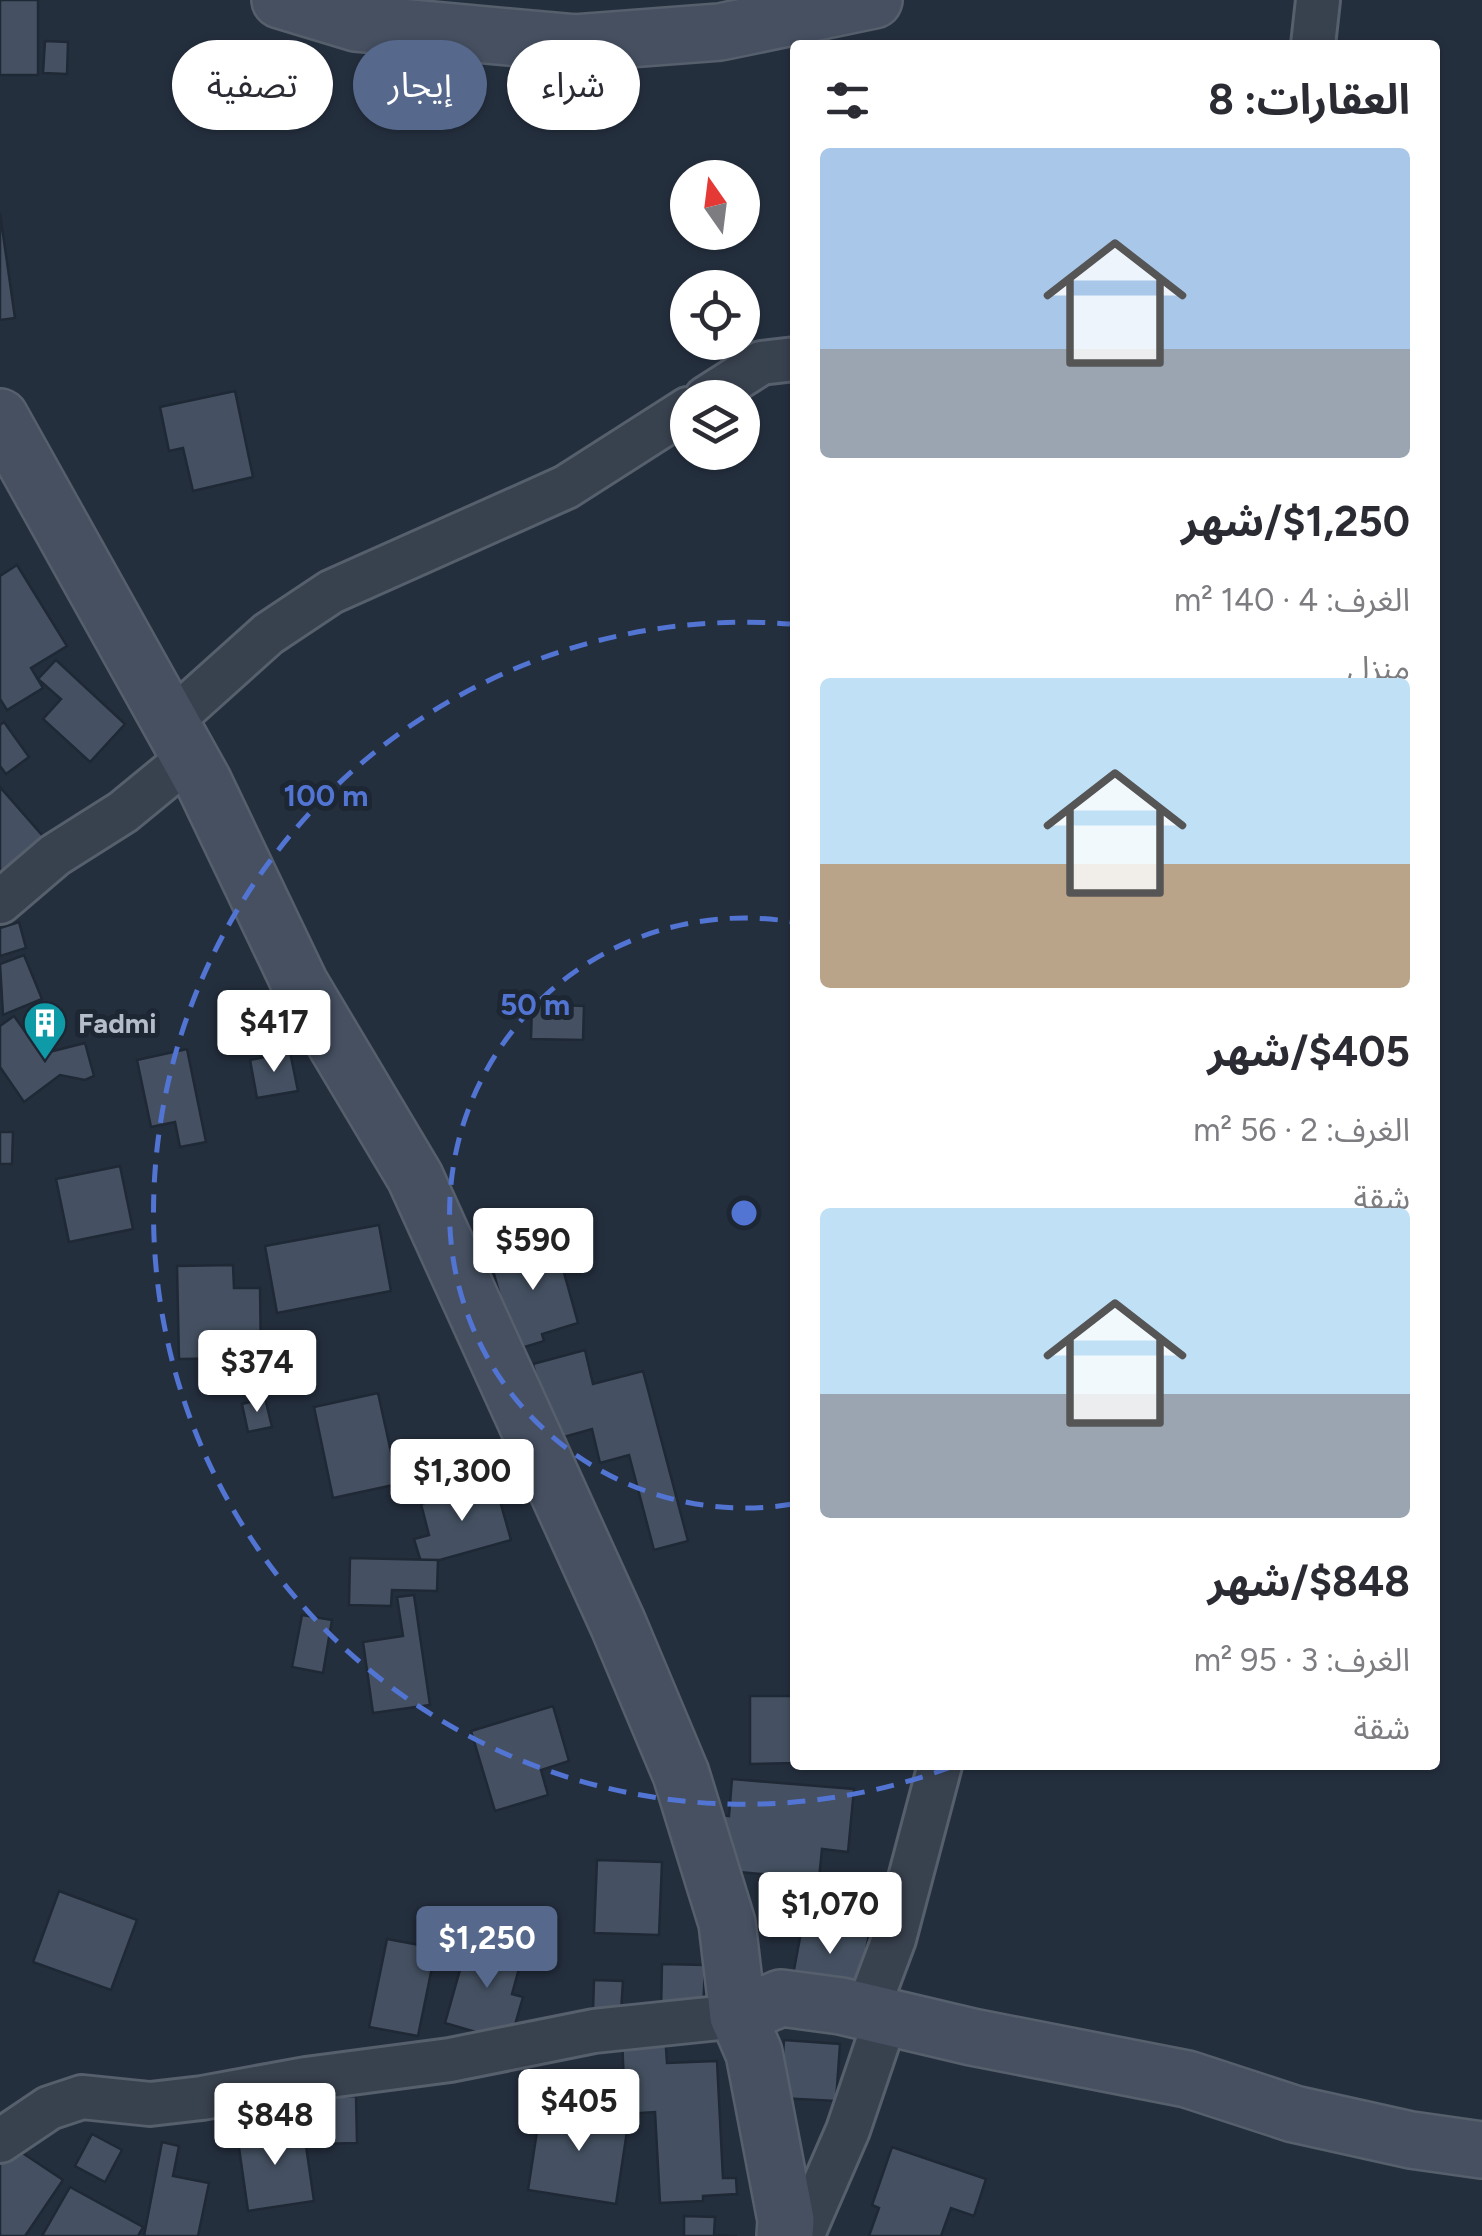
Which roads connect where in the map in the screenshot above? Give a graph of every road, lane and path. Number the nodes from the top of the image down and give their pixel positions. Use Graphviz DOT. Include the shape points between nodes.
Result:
graph roads {
  1 [pos="280,0"];
  2 [pos="874,0"];
  3 [pos="1318,0"];
  4 [pos="1314,40"];
  5 [pos="790,360"];
  6 [pos="734,380"];
  7 [pos="0,417"];
  8 [pos="670,420"];
  9 [pos="180,740"];
  10 [pos="0,902"];
  11 [pos="939,1770"];
  12 [pos="877,2013"];
  13 [pos="738,2016"];
  14 [pos="0,2141"];
  15 [pos="1482,2150"];
  16 [pos="785,2236"];
  17 [pos="802,2236"];
  1 -- 2 [label="street" via="356,23 574,43 720,32"];
  3 -- 4 [label="street"];
  5 -- 6 [label="street" via="761,363"];
  7 -- 9 [label="street"];
  8 -- 9 [label="street" via="566,487 331,592 268,634"];
  9 -- 10 [label="street" via="123,812"];
  9 -- 13 [label="street" via="300,984 415,1176 618,1624 682,1774 727,1922"];
  11 -- 12 [label="street"];
  12 -- 13 [label="street" via="781,1998"];
  12 -- 15 [label="street" via="1188,2079 1294,2114"];
  12 -- 17 [label="street" via="848,2130"];
  13 -- 14 [label="street" via="594,2031 202,2098 150,2104 82,2097 49,2108"];
  13 -- 16 [label="street" via="754,2053"];
}
